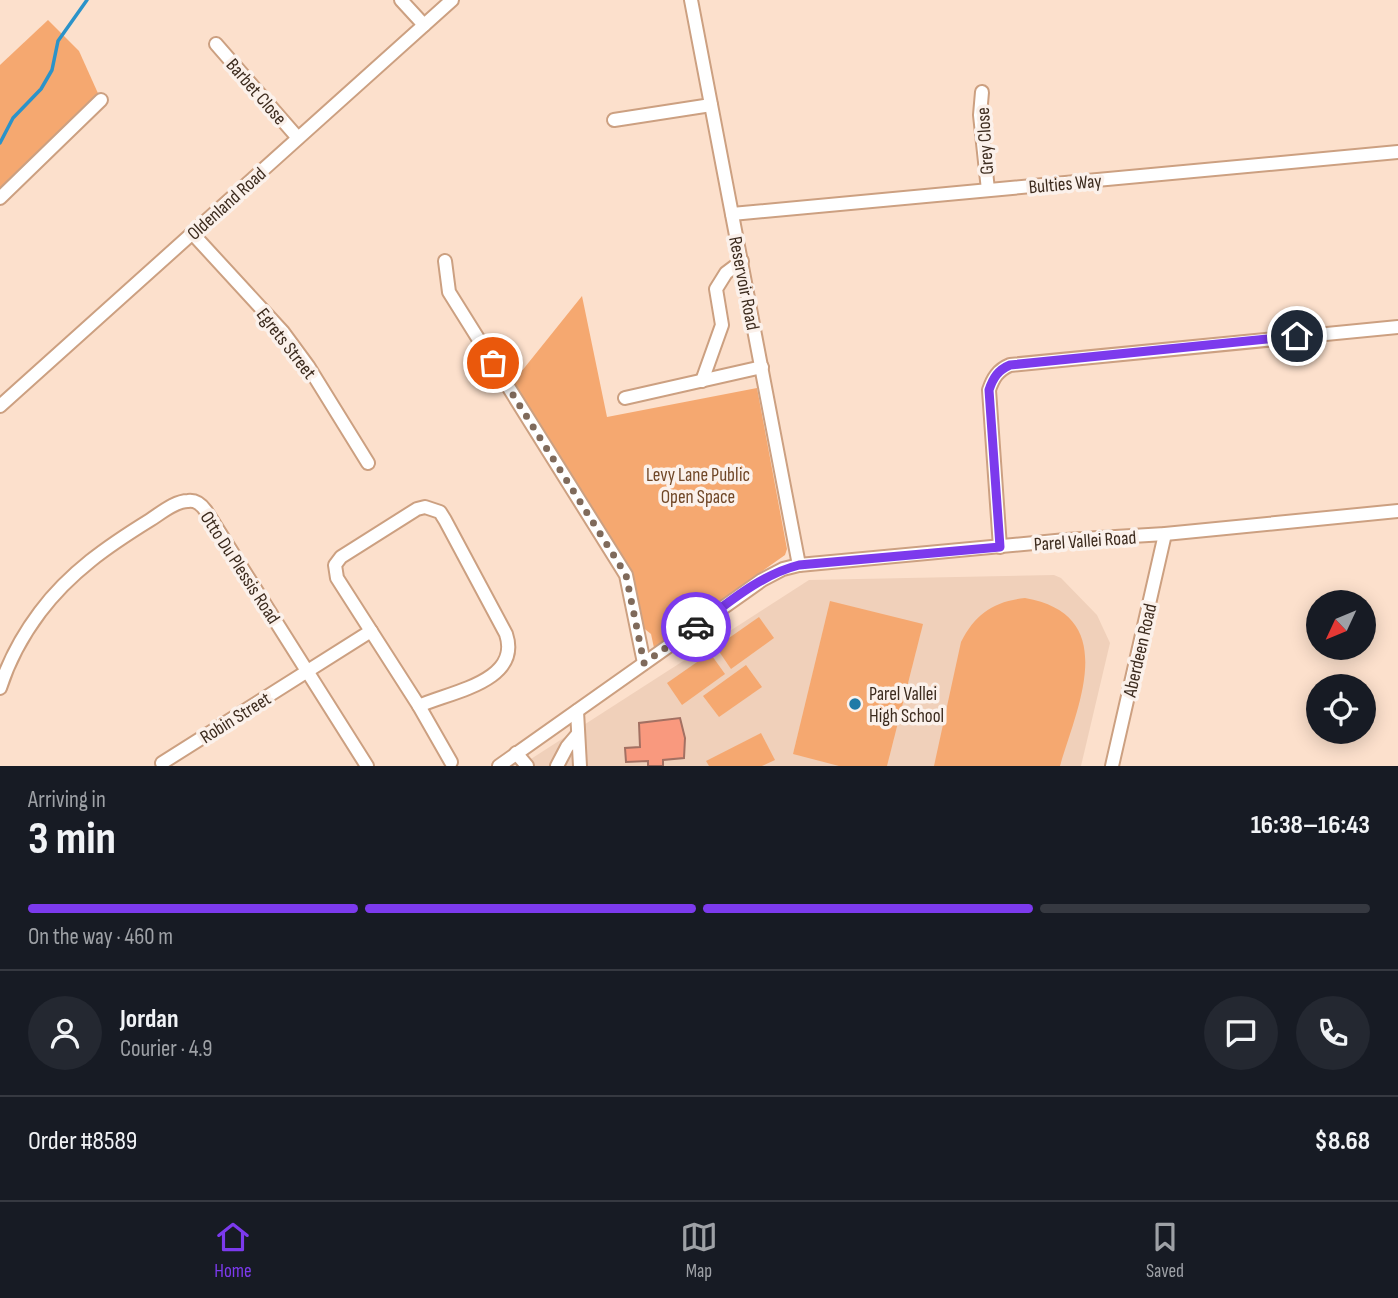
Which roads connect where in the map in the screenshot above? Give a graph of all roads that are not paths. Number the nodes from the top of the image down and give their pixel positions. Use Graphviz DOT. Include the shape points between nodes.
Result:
graph roads {
  1 [pos="401,0"];
  2 [pos="452,0"];
  3 [pos="691,0"];
  4 [pos="424,25"];
  5 [pos="216,44"];
  6 [pos="982,92"];
  7 [pos="102,100"];
  8 [pos="711,105"];
  9 [pos="614,120"];
  10 [pos="298,138"];
  11 [pos="1398,152"];
  12 [pos="988,190"];
  13 [pos="0,198"];
  14 [pos="732,214"];
  15 [pos="192,233"];
  16 [pos="445,261"];
  17 [pos="742,261"];
  18 [pos="1398,327"];
  19 [pos="762,367"];
  20 [pos="702,381"];
  21 [pos="625,398"];
  22 [pos="0,406"];
  23 [pos="368,463"];
  24 [pos="1398,510"];
  25 [pos="1165,534"];
  26 [pos="1000,547"];
  27 [pos="799,565"];
  28 [pos="371,631"];
  29 [pos="644,663"];
  30 [pos="307,671"];
  31 [pos="0,688"];
  32 [pos="419,706"];
  33 [pos="577,711"];
  34 [pos="578,734"];
  35 [pos="516,753"];
  36 [pos="451,762"];
  37 [pos="162,763"];
  38 [pos="367,766"];
  39 [pos="499,766"];
  40 [pos="527,766"];
  41 [pos="557,766"];
  42 [pos="580,766"];
  43 [pos="1112,766"];
  1 -- 4 [label="street"];
  2 -- 4 [label="street, Oldenland Road"];
  3 -- 8 [label="street, Reservoir Road"];
  4 -- 10 [label="street, Oldenland Road"];
  5 -- 10 [label="street, Barbet Close"];
  6 -- 12 [label="street, Grey Close"];
  7 -- 13 [label="street"];
  8 -- 9 [label="street"];
  8 -- 14 [label="street, Reservoir Road"];
  10 -- 15 [label="street, Oldenland Road"];
  11 -- 12 [label="street, Bulties Way"];
  12 -- 14 [label="street, Bulties Way"];
  14 -- 17 [label="street, Reservoir Road"];
  15 -- 22 [label="street, Oldenland Road"];
  15 -- 23 [label="street, Egrets Street" via="283,332"];
  16 -- 29 [label="street" via="449,292 626,575"];
  17 -- 19 [label="street, Reservoir Road"];
  17 -- 20 [label="street" via="726,273 716,289 722,325"];
  18 -- 26 [label="street" via="1003,368 989,390"];
  19 -- 20 [label="street"];
  19 -- 27 [label="street, Reservoir Road"];
  20 -- 21 [label="street"];
  24 -- 25 [label="street, Parel Vallei Road"];
  25 -- 26 [label="street, Parel Vallei Road"];
  25 -- 43 [label="street, Aberdeen Road"];
  26 -- 27 [label="street, Parel Vallei Road"];
  27 -- 29 [label="street, Parel Vallei Road" via="762,580"];
  28 -- 30 [label="street, Robin Street"];
  28 -- 32 [label="street"];
  28 -- 32 [label="street" via="337,578 337,561 417,509 433,508 445,520 510,649 505,661 481,682"];
  29 -- 33 [label="street, Parel Vallei Road"];
  30 -- 31 [label="street, Otto Du Plessis Road" via="206,510 197,502 185,501 104,549 65,582 18,645"];
  30 -- 37 [label="street, Robin Street"];
  30 -- 38 [label="street, Otto Du Plessis Road"];
  32 -- 36 [label="street"];
  33 -- 34 [label="street"];
  33 -- 35 [label="street, Parel Vallei Road"];
  34 -- 41 [label="street"];
  34 -- 42 [label="street"];
  35 -- 39 [label="street, Parel Vallei Road"];
  35 -- 40 [label="street"];
}
